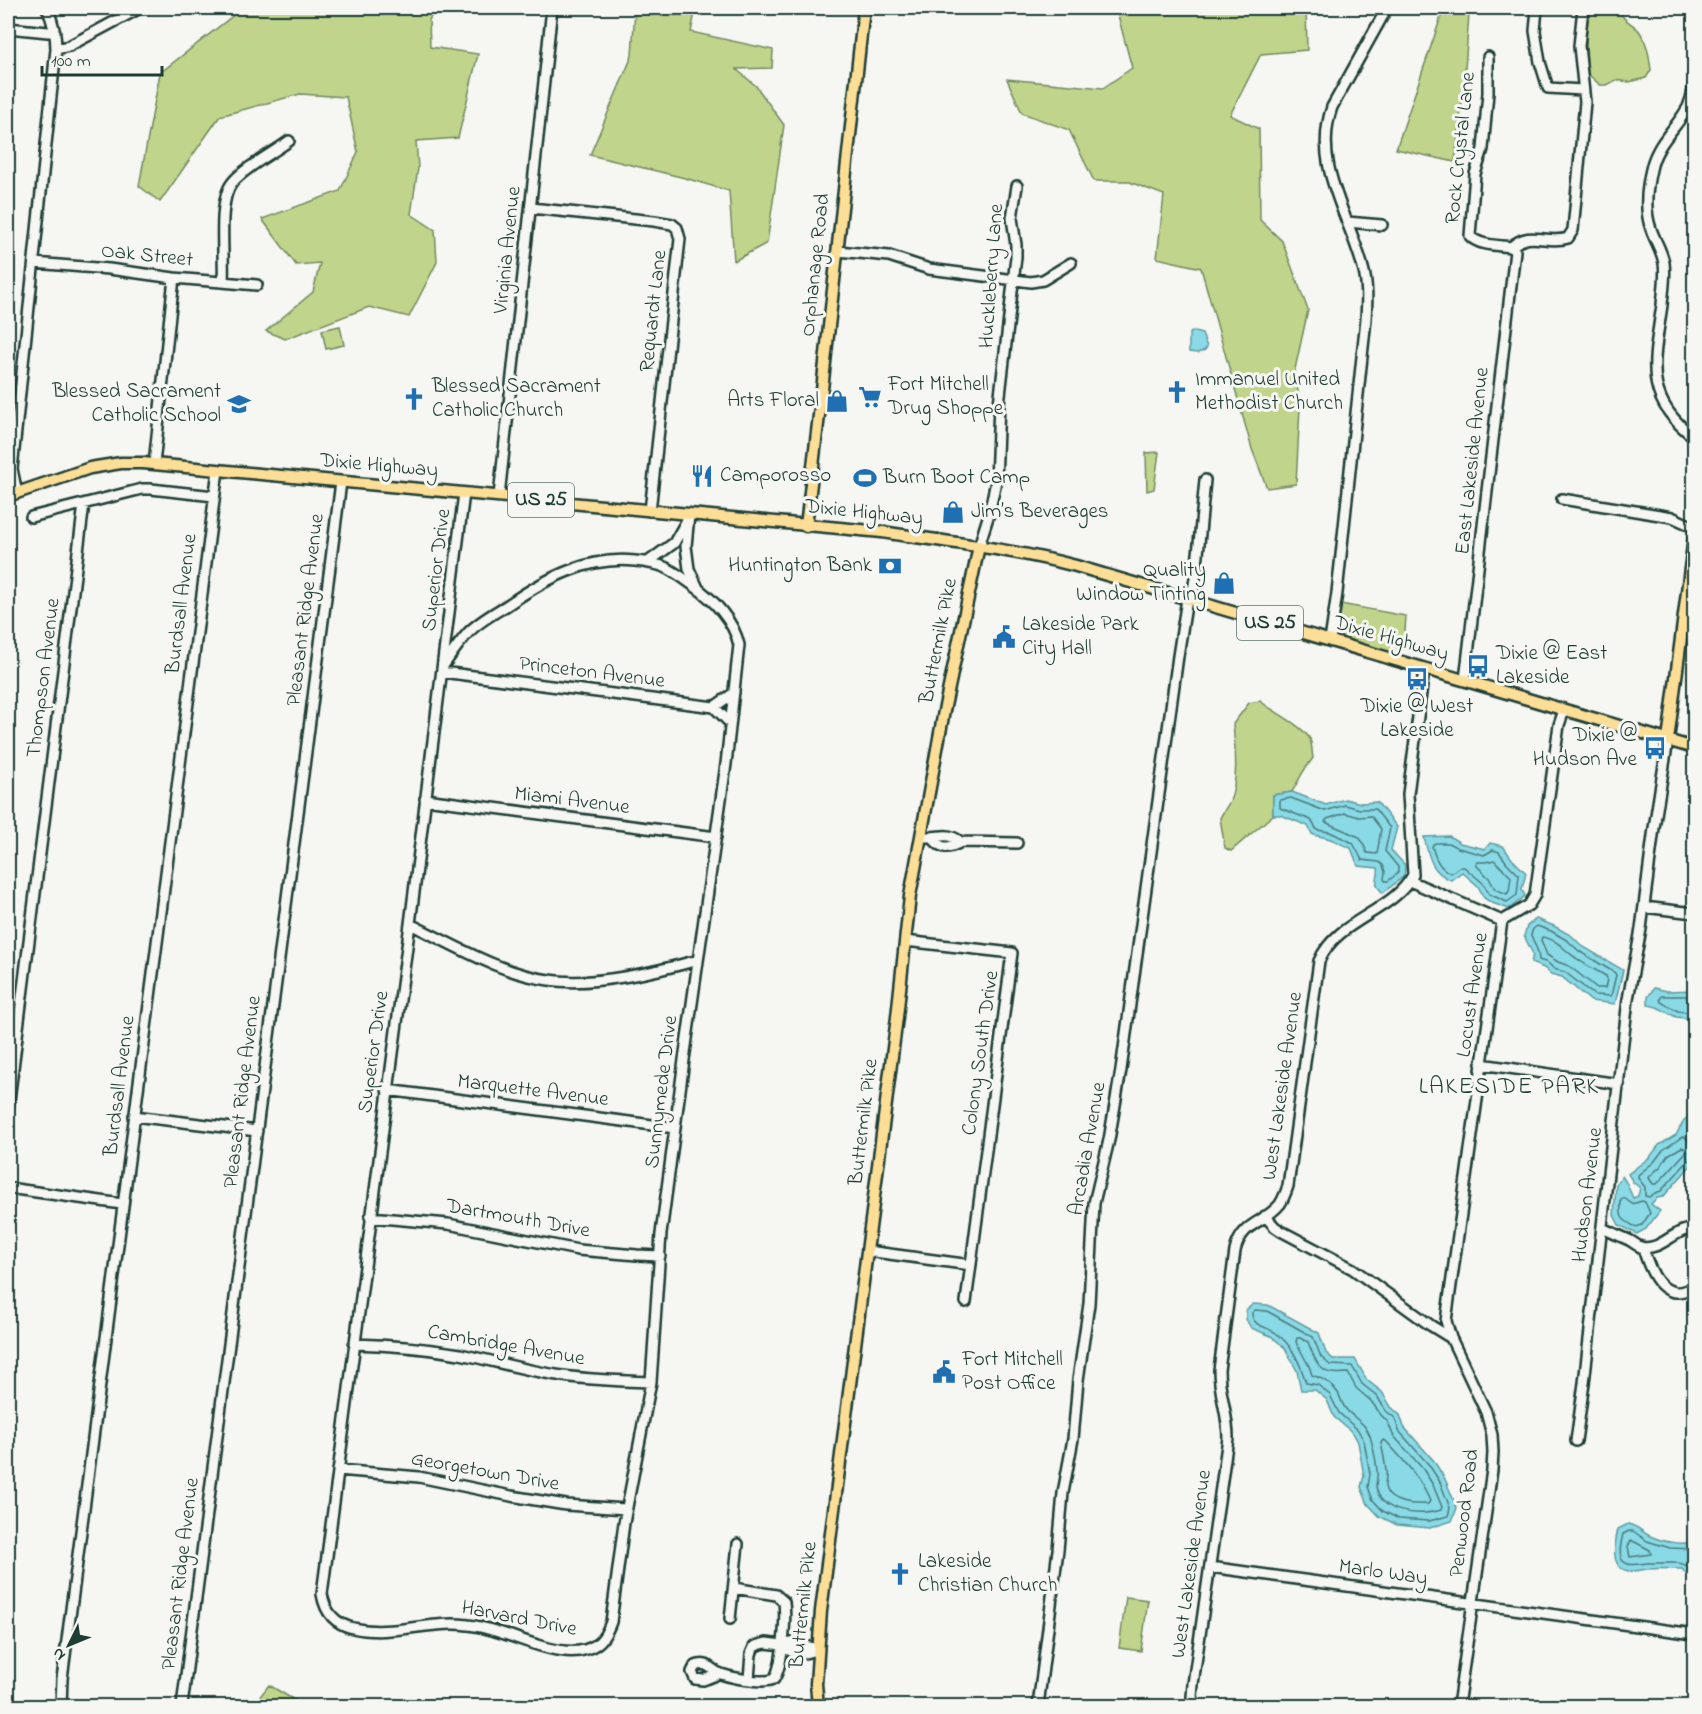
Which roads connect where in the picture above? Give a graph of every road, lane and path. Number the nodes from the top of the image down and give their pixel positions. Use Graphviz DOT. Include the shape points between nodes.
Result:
graph roads {
  1 [pos="47,8"];
  2 [pos="140,8"];
  3 [pos="552,8"];
  4 [pos="864,8"];
  5 [pos="1387,8"];
  6 [pos="1537,8"];
  7 [pos="1583,8"];
  8 [pos="8,28"];
  9 [pos="55,32"];
  10 [pos="56,49"];
  11 [pos="1488,57"];
  12 [pos="1695,85"];
  13 [pos="1583,90"];
  14 [pos="289,141"];
  15 [pos="1017,186"];
  16 [pos="531,208"];
  17 [pos="1347,222"];
  18 [pos="1382,225"];
  19 [pos="1511,247"];
  20 [pos="838,251"];
  21 [pos="34,262"];
  22 [pos="1071,263"];
  23 [pos="174,278"];
  24 [pos="1013,280"];
  25 [pos="223,281"];
  26 [pos="257,285"];
  27 [pos="1695,437"];
  28 [pos="154,464"];
  29 [pos="218,470"];
  30 [pos="1205,480"];
  31 [pos="341,482"];
  32 [pos="464,493"];
  33 [pos="12,494"];
  34 [pos="214,496"];
  35 [pos="499,496"];
  36 [pos="1562,499"];
  37 [pos="84,504"];
  38 [pos="650,511"];
  39 [pos="689,515"];
  40 [pos="31,517"];
  41 [pos="806,526"];
  42 [pos="1695,527"];
  43 [pos="1695,537"];
  44 [pos="979,546"];
  45 [pos="648,562"];
  46 [pos="699,590"];
  47 [pos="1187,599"];
  48 [pos="1330,641"];
  49 [pos="442,669"];
  50 [pos="1424,670"];
  51 [pos="1465,680"];
  52 [pos="734,693"];
  53 [pos="714,707"];
  54 [pos="1564,710"];
  55 [pos="730,723"];
  56 [pos="1668,740"];
  57 [pos="1695,748"];
  58 [pos="425,799"];
  59 [pos="716,837"];
  60 [pos="926,837"];
  61 [pos="1017,843"];
  62 [pos="1410,881"];
  63 [pos="1644,907"];
  64 [pos="1695,913"];
  65 [pos="1502,921"];
  66 [pos="410,924"];
  67 [pos="904,941"];
  68 [pos="698,960"];
  69 [pos="1481,1065"];
  70 [pos="1619,1084"];
  71 [pos="387,1090"];
  72 [pos="8,1108"];
  73 [pos="135,1116"];
  74 [pos="675,1128"];
  75 [pos="257,1131"];
  76 [pos="8,1188"];
  77 [pos="122,1204"];
  78 [pos="1265,1216"];
  79 [pos="370,1217"];
  80 [pos="1602,1228"];
  81 [pos="1695,1229"];
  82 [pos="1643,1248"];
  83 [pos="867,1251"];
  84 [pos="660,1256"];
  85 [pos="971,1265"];
  86 [pos="1695,1287"];
  87 [pos="966,1302"];
  88 [pos="1451,1338"];
  89 [pos="354,1344"];
  90 [pos="651,1382"];
  91 [pos="1576,1441"];
  92 [pos="338,1470"];
  93 [pos="626,1509"];
  94 [pos="738,1544"];
  95 [pos="1210,1567"];
  96 [pos="734,1588"];
  97 [pos="1472,1604"];
  98 [pos="330,1614"];
  99 [pos="730,1619"];
  100 [pos="1695,1634"];
  101 [pos="598,1643"];
  102 [pos="782,1645"];
  103 [pos="818,1649"];
  104 [pos="718,1674"];
  105 [pos="749,1679"];
  106 [pos="61,1707"];
  107 [pos="182,1707"];
  108 [pos="818,1707"];
  109 [pos="1038,1707"];
  110 [pos="1196,1707"];
  111 [pos="1458,1707"];
  1 -- 9 [label="street"];
  2 -- 10 [label="street" via="69,46"];
  3 -- 16 [label="street, Virginia Avenue"];
  4 -- 20 [label="main road, Orphanage Road"];
  5 -- 17 [label="street" via="1328,118 1329,174"];
  6 -- 13 [label="street" via="1535,31 1548,88"];
  7 -- 13 [label="street" via="1579,46"];
  8 -- 9 [label="street"];
  9 -- 10 [label="street"];
  10 -- 21 [label="street"];
  11 -- 19 [label="street, Rock Crystal Lane" via="1483,150 1475,174 1470,236 1479,242"];
  12 -- 27 [label="street" via="1688,106 1652,165 1647,210 1664,263 1656,385 1670,416"];
  13 -- 19 [label="street" via="1573,230 1568,238 1525,237"];
  14 -- 25 [label="street" via="244,173 229,189 224,210"];
  15 -- 24 [label="street, Huckleberry Lane" via="1012,218 1016,245"];
  16 -- 35 [label="street, Virginia Avenue"];
  16 -- 38 [label="street, Requardt Lane" via="654,221 672,224 679,232"];
  17 -- 18 [label="street"];
  17 -- 48 [label="street" via="1367,287 1366,319"];
  19 -- 51 [label="street, East Lakeside Avenue" via="1515,251"];
  20 -- 24 [label="street" via="889,256 930,270"];
  20 -- 41 [label="main road, Orphanage Road"];
  21 -- 23 [label="street, Oak Street"];
  21 -- 33 [label="street"];
  22 -- 24 [label="street" via="1038,281"];
  23 -- 25 [label="street, Oak Street"];
  23 -- 28 [label="street"];
  24 -- 44 [label="street, Huckleberry Lane" via="999,404 996,481"];
  25 -- 26 [label="street, Oak Street"];
  28 -- 29 [label="main road, Dixie Highway / US 25"];
  28 -- 33 [label="main road, Dixie Highway / US 25" via="121,463 90,468"];
  29 -- 31 [label="main road, Dixie Highway / US 25"];
  29 -- 34 [label="street, Burdsall Avenue"];
  30 -- 47 [label="street, Arcadia Avenue" via="1197,565 1193,591"];
  31 -- 32 [label="main road, Dixie Highway / US 25"];
  31 -- 75 [label="street, Pleasant Ridge Avenue"];
  32 -- 35 [label="main road, Dixie Highway / US 25"];
  32 -- 49 [label="street, Superior Drive"];
  34 -- 37 [label="street" via="151,489"];
  34 -- 73 [label="street, Burdsall Avenue"];
  35 -- 38 [label="main road, Dixie Highway / US 25"];
  36 -- 42 [label="street" via="1672,517"];
  37 -- 40 [label="street"];
  37 -- 72 [label="street, Thompson Avenue"];
  38 -- 39 [label="main road, Dixie Highway / US 25"];
  39 -- 41 [label="main road, Dixie Highway / US 25"];
  39 -- 45 [label="street" via="674,543"];
  39 -- 46 [label="street" via="689,569"];
  41 -- 44 [label="main road, Dixie Highway / US 25"];
  43 -- 56 [label="main road"];
  44 -- 47 [label="main road, Dixie Highway / US 25" via="1042,557"];
  44 -- 60 [label="main road, Buttermilk Pike" via="960,632"];
  45 -- 46 [label="street, Sunnymede Drive" via="670,570"];
  45 -- 49 [label="street, Sunnymede Drive" via="603,561 548,580 469,632"];
  46 -- 52 [label="street, Sunnymede Drive" via="723,614 737,637 739,657"];
  47 -- 48 [label="main road, Dixie Highway / US 25"];
  47 -- 109 [label="street, Arcadia Avenue" via="1121,1070 1094,1203 1089,1304"];
  48 -- 50 [label="main road, Dixie Highway / US 25"];
  49 -- 53 [label="street, Princeton Avenue"];
  49 -- 58 [label="street, Superior Drive"];
  50 -- 51 [label="main road, Dixie Highway / US 25"];
  50 -- 62 [label="street" via="1407,794 1413,866"];
  51 -- 54 [label="main road, Dixie Highway / US 25"];
  52 -- 53 [label="street"];
  52 -- 55 [label="street, Sunnymede Drive"];
  53 -- 55 [label="street"];
  54 -- 56 [label="main road, Dixie Highway / US 25"];
  54 -- 65 [label="street, Locust Avenue" via="1535,895 1529,904"];
  55 -- 59 [label="street, Sunnymede Drive"];
  56 -- 57 [label="main road, Dixie Highway / US 25"];
  56 -- 63 [label="street, Hudson Avenue"];
  58 -- 59 [label="street, Miami Avenue"];
  58 -- 66 [label="street, Superior Drive"];
  59 -- 68 [label="street, Sunnymede Drive"];
  60 -- 61 [label="street" via="943,847 961,842"];
  60 -- 67 [label="main road, Buttermilk Pike" via="910,896"];
  62 -- 65 [label="street"];
  62 -- 78 [label="street, West Lakeside Avenue" via="1344,930 1323,951 1288,1186 1279,1205"];
  63 -- 64 [label="street"];
  63 -- 70 [label="street, Hudson Avenue"];
  65 -- 69 [label="street, Locust Avenue"];
  66 -- 68 [label="street" via="483,960 549,980 617,978"];
  66 -- 71 [label="street, Superior Drive"];
  67 -- 83 [label="main road, Buttermilk Pike"];
  67 -- 85 [label="street, Colony South Drive" via="1012,953"];
  68 -- 74 [label="street, Sunnymede Drive"];
  69 -- 70 [label="street"];
  69 -- 88 [label="street, Locust Avenue" via="1446,1321"];
  70 -- 80 [label="street, Hudson Avenue"];
  71 -- 74 [label="street, Marquette Avenue"];
  71 -- 79 [label="street, Superior Drive"];
  73 -- 75 [label="street"];
  73 -- 77 [label="street, Burdsall Avenue"];
  74 -- 84 [label="street, Sunnymede Drive"];
  75 -- 107 [label="street, Pleasant Ridge Avenue"];
  76 -- 77 [label="street"];
  77 -- 106 [label="street, Burdsall Avenue"];
  78 -- 88 [label="street" via="1281,1232 1353,1269"];
  78 -- 95 [label="street, West Lakeside Avenue" via="1246,1228 1235,1251 1219,1370 1228,1438"];
  79 -- 84 [label="street, Dartmouth Drive" via="448,1224 578,1250"];
  79 -- 89 [label="street, Superior Drive"];
  80 -- 82 [label="street"];
  80 -- 91 [label="street, Hudson Avenue"];
  81 -- 82 [label="street" via="1678,1232 1668,1240"];
  82 -- 86 [label="street" via="1657,1281 1671,1291"];
  83 -- 85 [label="street"];
  83 -- 103 [label="main road, Buttermilk Pike"];
  84 -- 90 [label="street, Sunnymede Drive"];
  85 -- 87 [label="street, Colony South Drive"];
  88 -- 97 [label="street, Penwood Road" via="1486,1412 1492,1439 1492,1470"];
  89 -- 90 [label="street, Cambridge Avenue" via="461,1354 565,1376"];
  89 -- 92 [label="street, Superior Drive"];
  90 -- 93 [label="street, Sunnymede Drive"];
  92 -- 93 [label="street, Georgetown Drive" via="419,1477 566,1505"];
  92 -- 98 [label="street, Superior Drive" via="322,1594"];
  93 -- 101 [label="street, Sunnymede Drive" via="611,1622"];
  94 -- 96 [label="street"];
  95 -- 97 [label="street, Marlo Way"];
  95 -- 110 [label="street, West Lakeside Avenue" via="1192,1696"];
  96 -- 99 [label="street"];
  96 -- 102 [label="street" via="776,1595 784,1602"];
  97 -- 100 [label="street, Marlo Way"];
  97 -- 111 [label="street, Penwood Road"];
  98 -- 101 [label="street, Harvard Drive" via="353,1629 461,1624 565,1650 578,1651"];
  102 -- 103 [label="street"];
  102 -- 105 [label="street" via="774,1679"];
  102 -- 105 [label="street" via="766,1643 754,1647"];
  103 -- 108 [label="main road, Buttermilk Pike"];
  104 -- 105 [label="street"];
}
